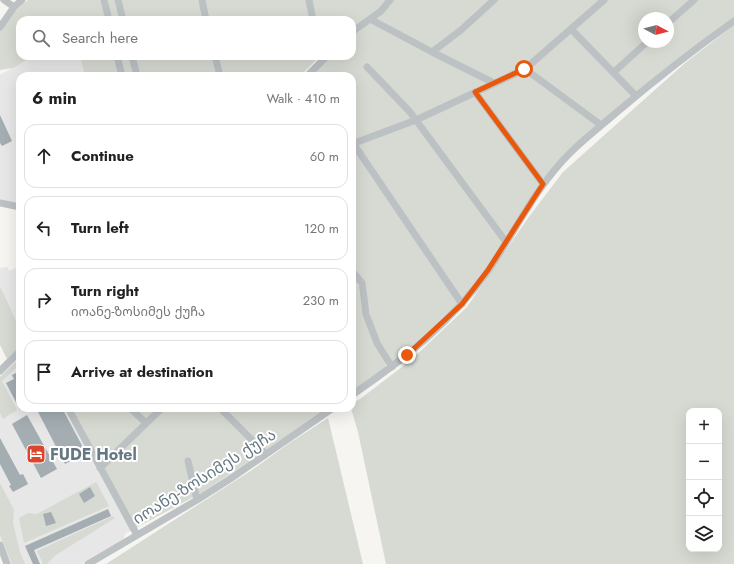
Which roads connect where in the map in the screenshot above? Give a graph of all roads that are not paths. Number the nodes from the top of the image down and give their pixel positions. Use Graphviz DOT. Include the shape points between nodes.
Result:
graph roads {
  1 [pos="4,0"];
  2 [pos="22,0"];
  3 [pos="104,0"];
  4 [pos="118,0"];
  5 [pos="202,0"];
  6 [pos="309,0"];
  7 [pos="390,0"];
  8 [pos="494,0"];
  9 [pos="604,0"];
  10 [pos="694,0"];
  11 [pos="14,7"];
  12 [pos="107,16"];
  13 [pos="122,16"];
  14 [pos="205,16"];
  15 [pos="312,16"];
  16 [pos="674,18"];
  17 [pos="370,19"];
  18 [pos="734,21"];
  19 [pos="0,27"];
  20 [pos="356,29"];
  21 [pos="571,29"];
  22 [pos="641,48"];
  23 [pos="432,52"];
  24 [pos="118,60"];
  25 [pos="133,60"];
  26 [pos="216,60"];
  27 [pos="322,60"];
  28 [pos="367,67"];
  29 [pos="524,69"];
  30 [pos="121,72"];
  31 [pos="136,72"];
  32 [pos="219,72"];
  33 [pos="311,72"];
  34 [pos="614,72"];
  35 [pos="494,84"];
  36 [pos="475,92"];
  37 [pos="636,96"];
  38 [pos="416,120"];
  39 [pos="601,125"];
  40 [pos="356,142"];
  41 [pos="356,150"];
  42 [pos="543,184"];
  43 [pos="0,203"];
  44 [pos="16,206"];
  45 [pos="506,242"];
  46 [pos="356,276"];
  47 [pos="462,304"];
  48 [pos="16,355"];
  49 [pos="392,367"];
  50 [pos="0,370"];
  51 [pos="356,392"];
  52 [pos="70,412"];
  53 [pos="134,412"];
  54 [pos="158,412"];
  55 [pos="224,412"];
  56 [pos="327,412"];
  57 [pos="146,423"];
  58 [pos="266,454"];
  59 [pos="188,461"];
  60 [pos="100,468"];
  61 [pos="197,500"];
  62 [pos="137,535"];
  63 [pos="0,545"];
  64 [pos="7,564"];
  65 [pos="88,564"];
  1 -- 11 [label="street"];
  2 -- 11 [label="street"];
  3 -- 12 [label="street"];
  4 -- 13 [label="street"];
  5 -- 14 [label="street"];
  6 -- 15 [label="street"];
  7 -- 17 [label="street"];
  8 -- 23 [label="street"];
  9 -- 21 [label="street"];
  10 -- 16 [label="street"];
  11 -- 19 [label="street"];
  17 -- 20 [label="street"];
  17 -- 23 [label="street"];
  18 -- 37 [label="street"];
  21 -- 29 [label="street"];
  21 -- 34 [label="street"];
  22 -- 34 [label="street"];
  23 -- 35 [label="street"];
  24 -- 30 [label="street"];
  25 -- 31 [label="street"];
  26 -- 32 [label="street"];
  27 -- 33 [label="street"];
  28 -- 38 [label="street"];
  29 -- 35 [label="street"];
  29 -- 39 [label="street"];
  34 -- 37 [label="street"];
  35 -- 36 [label="street"];
  36 -- 38 [label="street"];
  36 -- 42 [label="street"];
  37 -- 39 [label="street"];
  38 -- 40 [label="street"];
  38 -- 45 [label="street"];
  39 -- 42 [label="street" via="569,154"];
  41 -- 47 [label="street"];
  42 -- 45 [label="street"];
  43 -- 44 [label="street"];
  45 -- 47 [label="street"];
  46 -- 49 [label="street" via="362,283 366,314 377,343"];
  47 -- 49 [label="street"];
  48 -- 50 [label="street"];
  49 -- 51 [label="street"];
  52 -- 60 [label="street"];
  53 -- 57 [label="street"];
  54 -- 57 [label="street"];
  55 -- 58 [label="street"];
  56 -- 58 [label="street, იოანე-ზოსიმეს ქუჩა"];
  57 -- 60 [label="street"];
  58 -- 61 [label="street, იოანე-ზოსიმეს ქუჩა"];
  59 -- 61 [label="street"];
  60 -- 62 [label="street"];
  61 -- 62 [label="street, იოანე-ზოსიმეს ქუჩა"];
  62 -- 65 [label="street, იოანე-ზოსიმეს ქუჩა"];
  63 -- 64 [label="street"];
}
